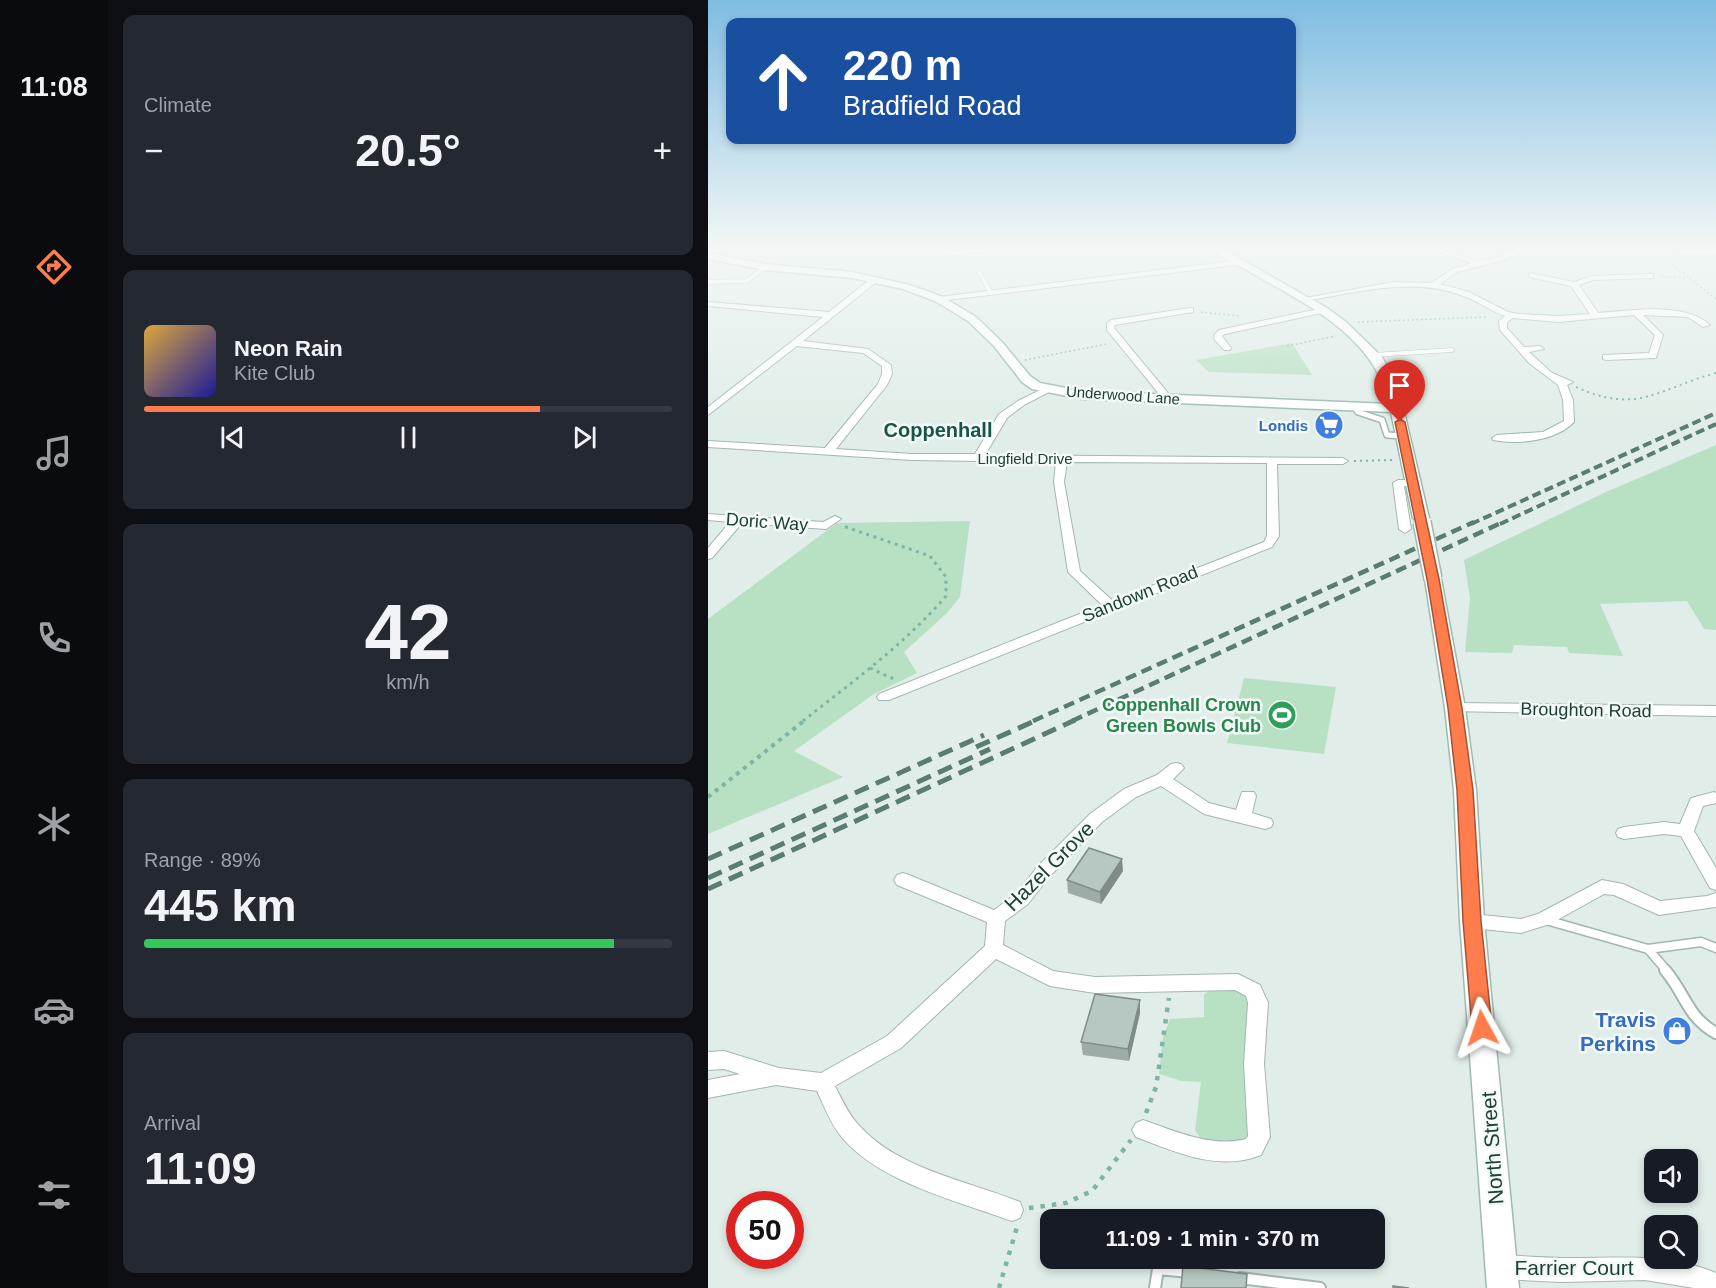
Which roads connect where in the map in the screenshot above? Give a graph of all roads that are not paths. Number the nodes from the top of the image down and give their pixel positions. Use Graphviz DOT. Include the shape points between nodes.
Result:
graph roads {
  1 [pos="711,305"];
  2 [pos="843,305"];
  3 [pos="948,305"];
  4 [pos="1315,305"];
  5 [pos="1489,305"];
  6 [pos="1589,305"];
  7 [pos="1190,310"];
  8 [pos="1323,310"];
  9 [pos="1635,312"];
  10 [pos="830,315"];
  11 [pos="1508,315"];
  12 [pos="1594,316"];
  13 [pos="1706,325"];
  14 [pos="796,343"];
  15 [pos="1210,346"];
  16 [pos="1452,350"];
  17 [pos="1524,350"];
  18 [pos="1539,350"];
  19 [pos="1373,355"];
  20 [pos="1653,356"];
  21 [pos="1606,357"];
  22 [pos="1664,358"];
  23 [pos="1560,381"];
  24 [pos="1573,383"];
  25 [pos="1048,389"];
  26 [pos="1167,398"];
  27 [pos="1354,406"];
  28 [pos="1397,408"];
  29 [pos="708,412"];
  30 [pos="1403,436"];
  31 [pos="1497,438"];
  32 [pos="708,444"];
  33 [pos="828,452"];
  34 [pos="1062,457"];
  35 [pos="978,458"];
  36 [pos="1272,460"];
  37 [pos="1343,461"];
  38 [pos="1412,483"];
  39 [pos="708,517"];
  40 [pos="739,519"];
  41 [pos="827,527"];
  42 [pos="1405,528"];
  43 [pos="708,555"];
  44 [pos="1110,606"];
  45 [pos="884,697"];
  46 [pos="1455,708"];
  47 [pos="1716,711"];
  48 [pos="1248,796"];
  49 [pos="1714,798"];
  50 [pos="1243,815"];
  51 [pos="1265,823"];
  52 [pos="1686,831"];
  53 [pos="1624,833"];
  54 [pos="903,880"];
  55 [pos="1716,883"];
  56 [pos="1716,900"];
  57 [pos="996,918"];
  58 [pos="1544,919"];
  59 [pos="1472,921"];
  60 [pos="1716,948"];
  61 [pos="994,949"];
  62 [pos="1648,949"];
  63 [pos="1716,1034"];
  64 [pos="708,1061"];
  65 [pos="779,1077"];
  66 [pos="824,1082"];
  67 [pos="708,1089"];
  68 [pos="1143,1130"];
  69 [pos="1018,1210"];
  70 [pos="1204,1274"];
  71 [pos="1227,1276"];
  72 [pos="1502,1277"];
  73 [pos="1716,1285"];
  74 [pos="1155,1288"];
  75 [pos="1320,1288"];
  1 -- 10 [label="street"];
  2 -- 10 [label="street"];
  3 -- 25 [label="main road, Underwood Lane" via="985,330 1026,379"];
  4 -- 8 [label="main road, North Street"];
  5 -- 11 [label="street"];
  6 -- 12 [label="street"];
  7 -- 26 [label="street" via="1111,322 1110,328"];
  8 -- 15 [label="street" via="1222,332 1218,338 1225,346"];
  8 -- 19 [label="main road, North Street"];
  9 -- 12 [label="street"];
  9 -- 13 [label="street" via="1690,315"];
  9 -- 20 [label="street" via="1659,335"];
  10 -- 14 [label="street"];
  11 -- 12 [label="street" via="1558,319"];
  11 -- 17 [label="street" via="1503,328"];
  14 -- 29 [label="street"];
  14 -- 33 [label="street" via="865,351 886,365 882,385"];
  16 -- 19 [label="lane"];
  17 -- 18 [label="street"];
  17 -- 23 [label="street" via="1534,365 1552,380"];
  19 -- 28 [label="main road, North Street" via="1392,386"];
  20 -- 21 [label="street"];
  20 -- 22 [label="street"];
  23 -- 24 [label="street"];
  23 -- 31 [label="street" via="1566,390 1570,414 1563,428 1528,437"];
  25 -- 26 [label="main road, Underwood Lane" via="1082,395"];
  25 -- 35 [label="street" via="1003,416"];
  26 -- 27 [label="main road, Underwood Lane"];
  27 -- 28 [label="main road, Underwood Lane"];
  27 -- 30 [label="lane" via="1358,412 1383,420 1387,435"];
  28 -- 30 [label="main road, North Street"];
  30 -- 38 [label="main road, North Street"];
  32 -- 33 [label="street, Lingfield Drive"];
  33 -- 35 [label="street, Lingfield Drive"];
  34 -- 35 [label="street, Lingfield Drive"];
  34 -- 36 [label="street, Lingfield Drive"];
  34 -- 44 [label="street" via="1059,482 1074,572"];
  36 -- 37 [label="street, Lingfield Drive"];
  36 -- 44 [label="street, Sandown Road" via="1272,536 1268,544"];
  38 -- 42 [label="street" via="1398,483"];
  38 -- 46 [label="main road, North Street, bridge"];
  39 -- 40 [label="street, Doric Way"];
  40 -- 41 [label="street, Doric Way"];
  40 -- 43 [label="street"];
  44 -- 45 [label="street, Sandown Road" via="930,672"];
  46 -- 47 [label="street, Broughton Road"];
  46 -- 59 [label="main road, North Street" via="1465,790"];
  48 -- 50 [label="street"];
  49 -- 52 [label="street" via="1697,802"];
  50 -- 51 [label="street, Hazel Grove"];
  50 -- 57 [label="street, Hazel Grove" via="1213,811 1195,802 1169,773 1130,793 1096,818 1022,899"];
  52 -- 53 [label="street" via="1664,828"];
  52 -- 55 [label="street"];
  54 -- 57 [label="street"];
  56 -- 58 [label="street" via="1659,908 1617,889 1602,887"];
  57 -- 61 [label="street, Hazel Grove"];
  58 -- 59 [label="street" via="1521,926"];
  58 -- 62 [label="lane"];
  59 -- 72 [label="main road, North Street"];
  60 -- 62 [label="lane" via="1701,942"];
  61 -- 66 [label="street" via="894,1042"];
  61 -- 68 [label="street" via="1050,978 1095,985 1238,982 1252,991 1258,1003 1254,1064 1258,1137 1253,1148 1240,1153 1209,1151"];
  62 -- 63 [label="lane" via="1674,980 1689,1010 1701,1025"];
  64 -- 65 [label="street" via="724,1060"];
  65 -- 66 [label="street"];
  65 -- 67 [label="street"];
  66 -- 69 [label="street" via="852,1133 880,1155 912,1172"];
  70 -- 74 [label="lane" via="1158,1269"];
  71 -- 75 [label="lane"];
  72 -- 73 [label="street, Farrier Court" via="1627,1267 1697,1276"];
}
